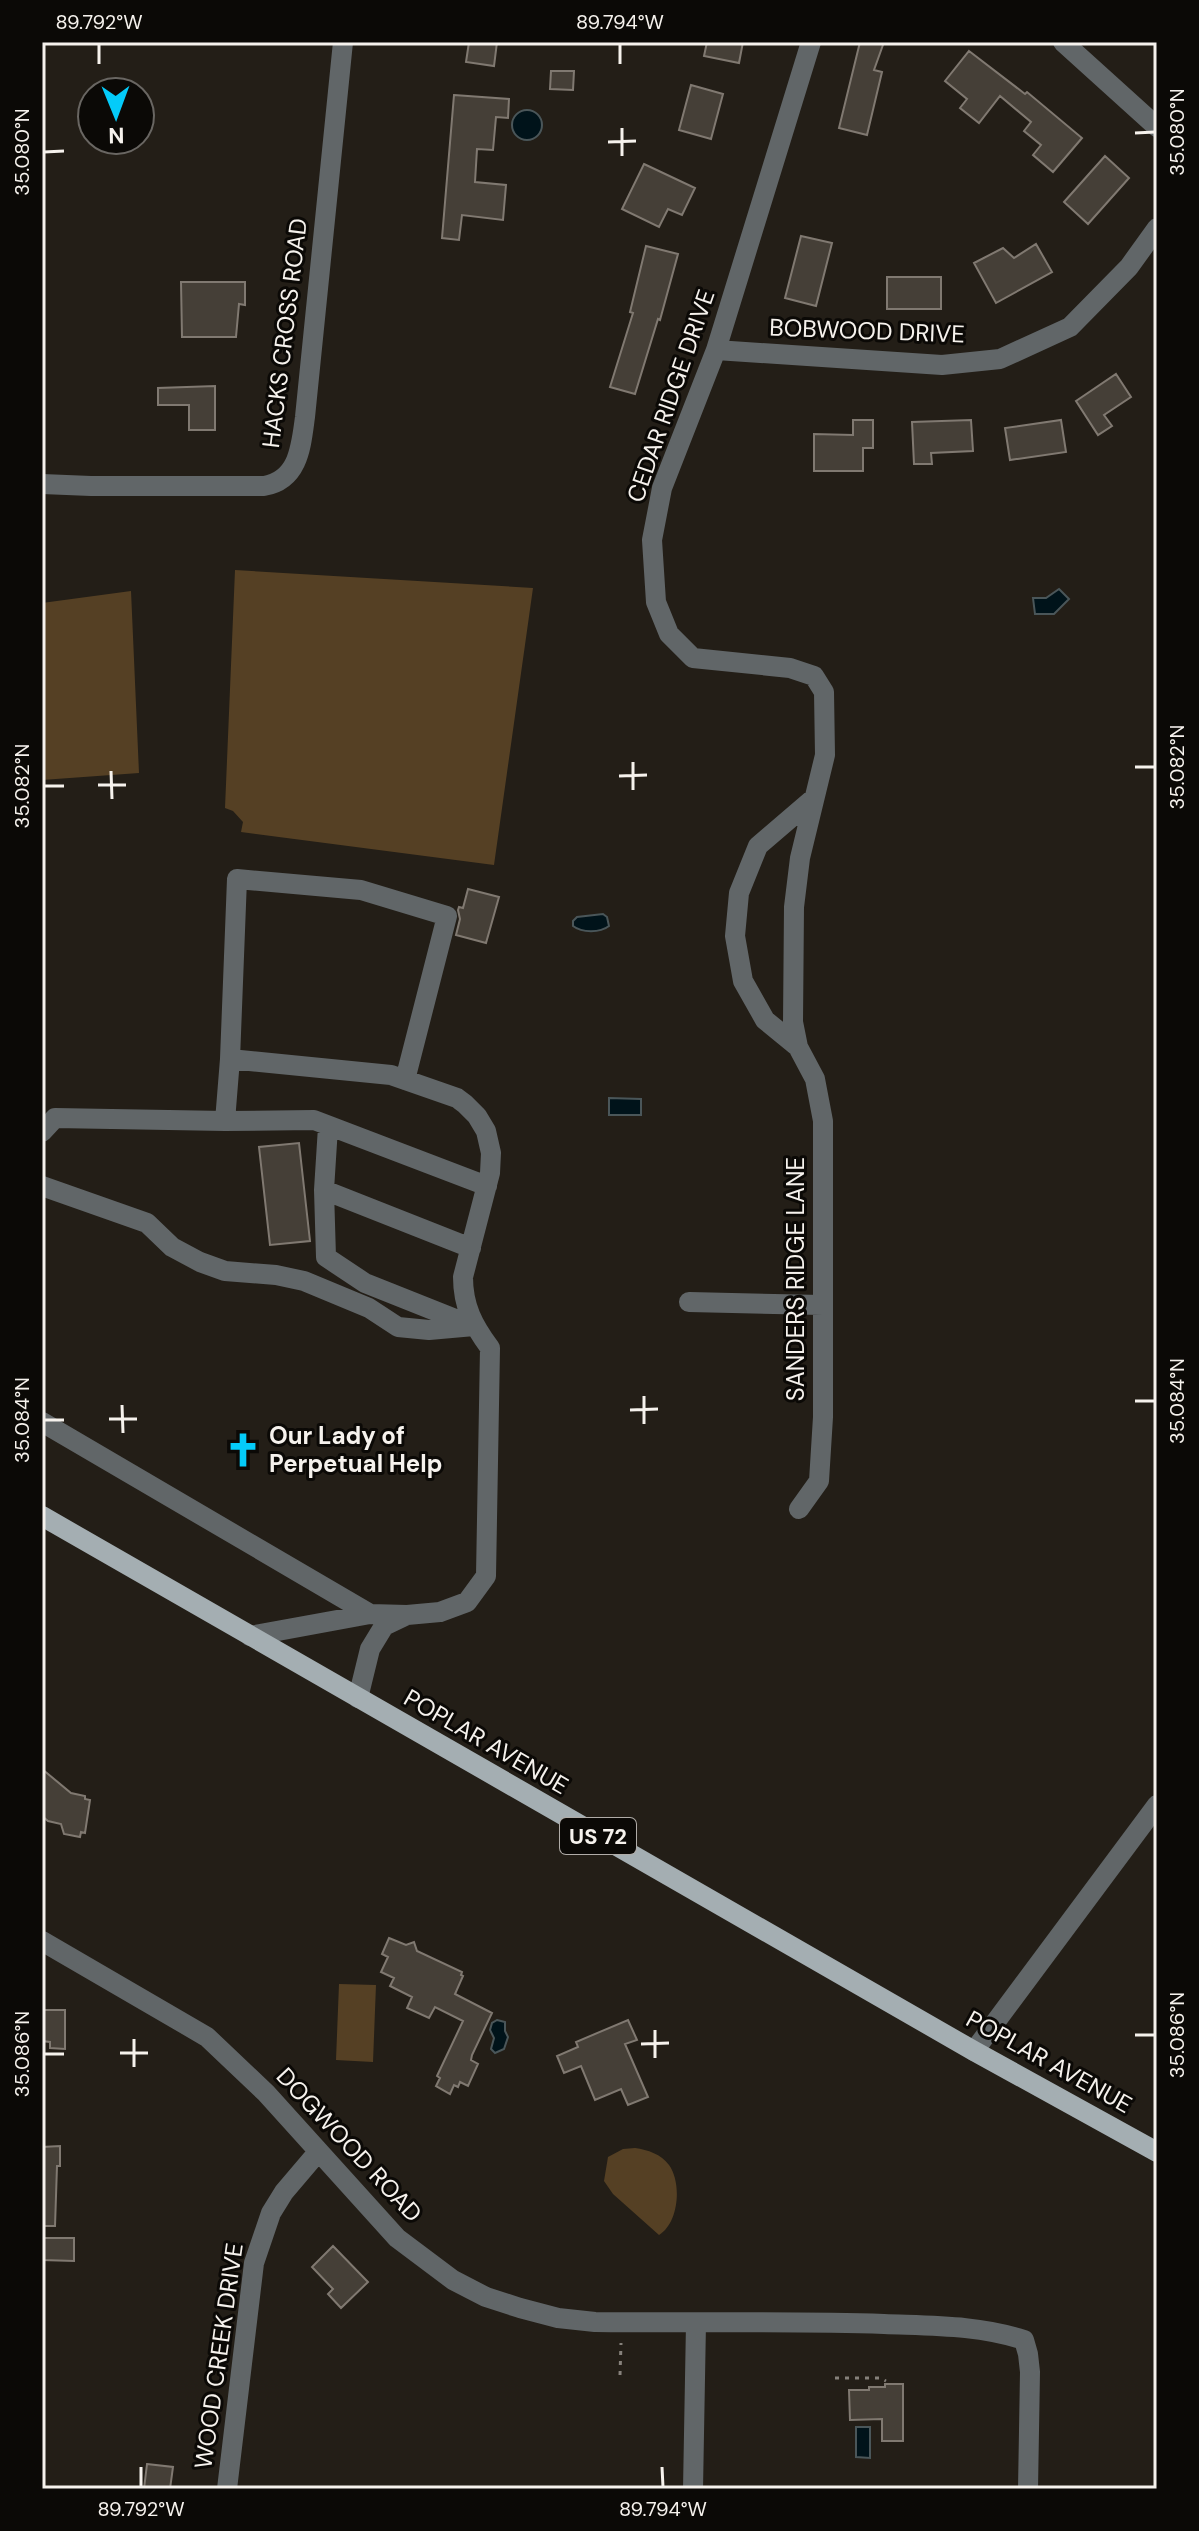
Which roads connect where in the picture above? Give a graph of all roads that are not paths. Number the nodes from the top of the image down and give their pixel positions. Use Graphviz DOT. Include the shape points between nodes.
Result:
graph roads {
  1 [pos="343,42"];
  2 [pos="811,42"];
  3 [pos="1063,42"];
  4 [pos="1157,127"];
  5 [pos="1157,228"];
  6 [pos="716,350"];
  7 [pos="42,484"];
  8 [pos="825,755"];
  9 [pos="814,798"];
  10 [pos="798,1047"];
  11 [pos="230,1059"];
  12 [pos="398,1077"];
  13 [pos="225,1121"];
  14 [pos="328,1127"];
  15 [pos="42,1132"];
  16 [pos="42,1186"];
  17 [pos="487,1186"];
  18 [pos="324,1190"];
  19 [pos="471,1248"];
  20 [pos="689,1302"];
  21 [pos="822,1305"];
  22 [pos="474,1326"];
  23 [pos="42,1422"];
  24 [pos="799,1509"];
  25 [pos="42,1516"];
  26 [pos="370,1614"];
  27 [pos="407,1615"];
  28 [pos="250,1636"];
  29 [pos="358,1698"];
  30 [pos="1157,1805"];
  31 [pos="42,1941"];
  32 [pos="974,2051"];
  33 [pos="318,2152"];
  34 [pos="1157,2152"];
  35 [pos="696,2323"];
  36 [pos="227,2489"];
  37 [pos="693,2489"];
  38 [pos="1028,2489"];
  1 -- 7 [label="street, HACKS CROSS ROAD" via="305,417 293,470 285,479 264,486"];
  2 -- 6 [label="street, CEDAR RIDGE DRIVE"];
  3 -- 4 [label="street"];
  5 -- 6 [label="street, BOBWOOD DRIVE" via="1129,267 1070,327 1000,359 942,365"];
  6 -- 8 [label="street, CEDAR RIDGE DRIVE" via="662,488 652,540 656,602 669,634 693,658 790,668 814,676 824,692"];
  8 -- 9 [label="street, SANDERS RIDGE LANE"];
  9 -- 10 [label="street, SANDERS RIDGE LANE" via="794,907 793,1022"];
  9 -- 10 [label="street, SANDERS RIDGE LANE" via="758,846 739,893 735,936 743,981 765,1020"];
  10 -- 21 [label="street, SANDERS RIDGE LANE" via="815,1079 823,1121"];
  11 -- 12 [label="street"];
  11 -- 12 [label="street" via="237,879 361,890 447,916"];
  11 -- 13 [label="street"];
  12 -- 17 [label="street" via="457,1098 477,1116 491,1153"];
  13 -- 14 [label="street" via="314,1120"];
  13 -- 15 [label="street" via="55,1118"];
  14 -- 17 [label="street"];
  14 -- 18 [label="street"];
  16 -- 22 [label="street" via="147,1223 172,1247 225,1271 304,1281 369,1308 398,1327"];
  17 -- 19 [label="street"];
  18 -- 19 [label="street"];
  18 -- 22 [label="street" via="326,1257 365,1283"];
  19 -- 22 [label="street" via="463,1292"];
  20 -- 21 [label="street"];
  21 -- 24 [label="street, SANDERS RIDGE LANE" via="819,1481"];
  22 -- 27 [label="street" via="490,1348 486,1576 467,1602 440,1612"];
  23 -- 26 [label="street"];
  25 -- 28 [label="main road, POPLAR AVENUE / US 72"];
  26 -- 27 [label="street"];
  26 -- 28 [label="street"];
  27 -- 29 [label="street" via="384,1626 370,1649"];
  28 -- 29 [label="main road, POPLAR AVENUE / US 72"];
  29 -- 32 [label="main road, POPLAR AVENUE / US 72"];
  30 -- 32 [label="street"];
  31 -- 33 [label="street, DOGWOOD ROAD" via="207,2037 240,2065"];
  32 -- 34 [label="main road, POPLAR AVENUE / US 72"];
  33 -- 35 [label="street, DOGWOOD ROAD" via="397,2238 453,2280 486,2297 558,2318"];
  33 -- 36 [label="street, WOOD CREEK DRIVE" via="271,2213 257,2252"];
  35 -- 37 [label="street"];
  35 -- 38 [label="street, DOGWOOD ROAD" via="972,2328 1024,2340 1030,2372"];
}
